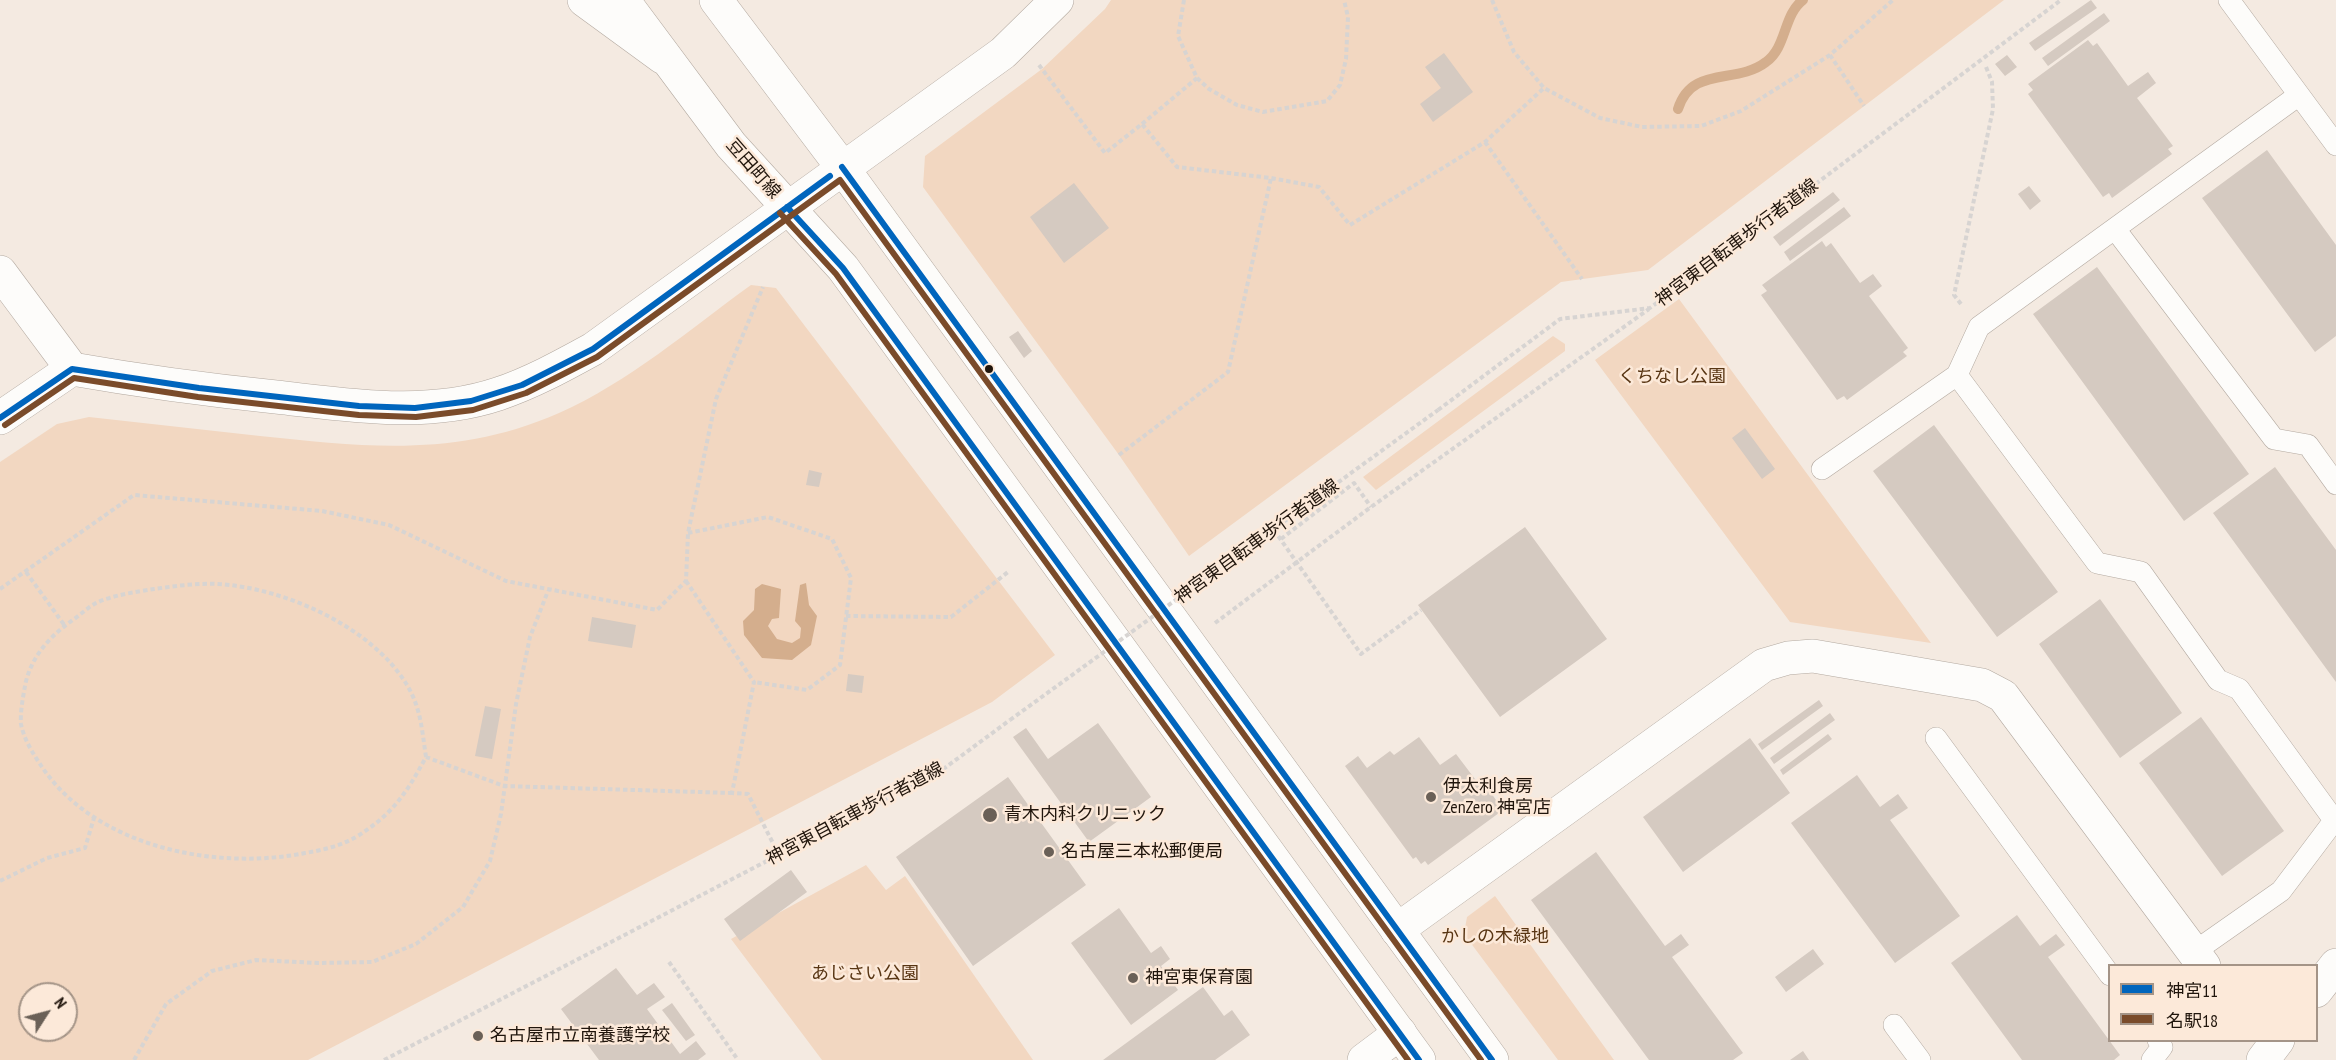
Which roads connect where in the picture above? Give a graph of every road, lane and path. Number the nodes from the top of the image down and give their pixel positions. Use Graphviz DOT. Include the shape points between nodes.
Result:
graph roads {
  1 [pos="584,0"];
  2 [pos="623,0"];
  3 [pos="716,0"];
  4 [pos="1184,0"];
  5 [pos="1344,0"];
  6 [pos="1492,0"];
  7 [pos="1893,0"];
  8 [pos="2061,0"];
  9 [pos="2229,0"];
  10 [pos="1055,1"];
  11 [pos="1830,55"];
  12 [pos="666,60"];
  13 [pos="1038,63"];
  14 [pos="1986,67"];
  15 [pos="1197,78"];
  16 [pos="1544,88"];
  17 [pos="2299,95"];
  18 [pos="1864,106"];
  19 [pos="1142,124"];
  20 [pos="1485,142"];
  21 [pos="2336,145"];
  22 [pos="842,167"];
  23 [pos="1271,178"];
  24 [pos="787,207"];
  25 [pos="2115,229"];
  26 [pos="0,272"];
  27 [pos="1582,279"];
  28 [pos="763,287"];
  29 [pos="1650,308"];
  30 [pos="1978,327"];
  31 [pos="72,369"];
  32 [pos="1957,375"];
  33 [pos="0,418"];
  34 [pos="1119,455"];
  35 [pos="1822,469"];
  36 [pos="2336,484"];
  37 [pos="1371,507"];
  38 [pos="1274,530"];
  39 [pos="688,533"];
  40 [pos="1281,539"];
  41 [pos="26,572"];
  42 [pos="1008,572"];
  43 [pos="686,581"];
  44 [pos="0,590"];
  45 [pos="548,591"];
  46 [pos="1421,610"];
  47 [pos="846,616"];
  48 [pos="65,626"];
  49 [pos="1188,643"];
  50 [pos="754,682"];
  51 [pos="1936,738"];
  52 [pos="426,757"];
  53 [pos="504,786"];
  54 [pos="732,793"];
  55 [pos="94,818"];
  56 [pos="2335,819"];
  57 [pos="779,855"];
  58 [pos="0,881"];
  59 [pos="1397,930"];
  60 [pos="2199,959"];
  61 [pos="669,962"];
  62 [pos="2336,965"];
  63 [pos="2108,974"];
  64 [pos="2318,988"];
  65 [pos="1894,1025"];
  66 [pos="1400,1033"];
  67 [pos="2158,1042"];
  68 [pos="134,1060"];
  69 [pos="384,1060"];
  70 [pos="738,1060"];
  71 [pos="1364,1060"];
  72 [pos="1419,1060"];
  73 [pos="1492,1060"];
  74 [pos="1920,1060"];
  75 [pos="2152,1060"];
  1 -- 12 [label="street"];
  2 -- 12 [label="street, 豆田町線"];
  3 -- 22 [label="street"];
  4 -- 15 [label="path" via="1178,36"];
  5 -- 15 [label="path" via="1348,17 1346,59 1340,85 1327,101 1263,112 1237,105"];
  6 -- 16 [label="path" via="1514,52"];
  7 -- 11 [label="path"];
  8 -- 29 [label="path, 神宮東自転車歩行者道線"];
  9 -- 17 [label="lane"];
  10 -- 22 [label="street" via="1003,53"];
  11 -- 16 [label="path" via="1741,111 1701,126 1642,127 1600,118"];
  11 -- 18 [label="path"];
  12 -- 24 [label="street, 豆田町線" via="731,145"];
  13 -- 19 [label="path" via="1105,153"];
  14 -- 30 [label="path" via="1992,82 1993,109 1954,295"];
  15 -- 19 [label="path"];
  16 -- 20 [label="path"];
  17 -- 21 [label="lane"];
  17 -- 25 [label="lane"];
  19 -- 23 [label="path" via="1178,167"];
  20 -- 23 [label="path" via="1350,225 1319,187"];
  20 -- 27 [label="path"];
  22 -- 24 [label="street"];
  22 -- 49 [label="street"];
  23 -- 34 [label="path" via="1228,372"];
  24 -- 31 [label="street" via="592,349 552,372 497,395 442,406 383,409 156,384"];
  24 -- 66 [label="street, 豆田町線" via="843,268"];
  25 -- 30 [label="lane"];
  25 -- 36 [label="lane" via="2274,439 2308,445"];
  26 -- 31 [label="street"];
  28 -- 39 [label="path" via="716,399"];
  29 -- 37 [label="path"];
  29 -- 38 [label="path, 神宮東自転車歩行者道線, bridge" via="1560,319"];
  30 -- 32 [label="lane"];
  31 -- 33 [label="street"];
  32 -- 35 [label="lane"];
  32 -- 56 [label="lane" via="2097,563 2140,572 2218,680 2239,689"];
  37 -- 40 [label="path" via="1354,483"];
  37 -- 49 [label="path"];
  38 -- 40 [label="path, bridge"];
  38 -- 57 [label="path, 神宮東自転車歩行者道線, bridge" via="942,770"];
  39 -- 43 [label="path"];
  39 -- 47 [label="path" via="768,517 832,538 851,578"];
  40 -- 46 [label="path, bridge" via="1361,654"];
  41 -- 44 [label="path"];
  41 -- 45 [label="path" via="134,495 322,511 389,525 506,581"];
  41 -- 48 [label="path"];
  42 -- 47 [label="path" via="951,617"];
  43 -- 45 [label="path" via="657,610"];
  43 -- 50 [label="path"];
  45 -- 53 [label="path" via="530,637"];
  47 -- 50 [label="path" via="840,665 807,690"];
  48 -- 52 [label="path" via="97,603 182,585 220,584 308,607 347,625 380,651 406,684 419,708"];
  48 -- 55 [label="path" via="32,663 21,724 30,750 52,782"];
  49 -- 59 [label="street"];
  50 -- 54 [label="path"];
  51 -- 63 [label="lane"];
  52 -- 53 [label="path"];
  52 -- 55 [label="path" via="407,794 355,838 332,848 282,858 224,859 188,853"];
  53 -- 54 [label="path"];
  53 -- 68 [label="path" via="490,861 463,907 416,944 372,962 256,960 212,971 166,1004"];
  54 -- 57 [label="path" via="748,794"];
  55 -- 58 [label="path" via="85,848 46,858"];
  56 -- 60 [label="lane" via="2281,891"];
  57 -- 69 [label="path, 神宮東自転車歩行者道線"];
  59 -- 60 [label="street" via="1764,664 1813,656 1982,685 2003,696"];
  59 -- 73 [label="street"];
  61 -- 70 [label="path"];
  62 -- 64 [label="street"];
  65 -- 74 [label="lane"];
  66 -- 71 [label="street"];
  66 -- 72 [label="street, 豆田町線"];
  67 -- 75 [label="lane" via="2162,1047"];
}
